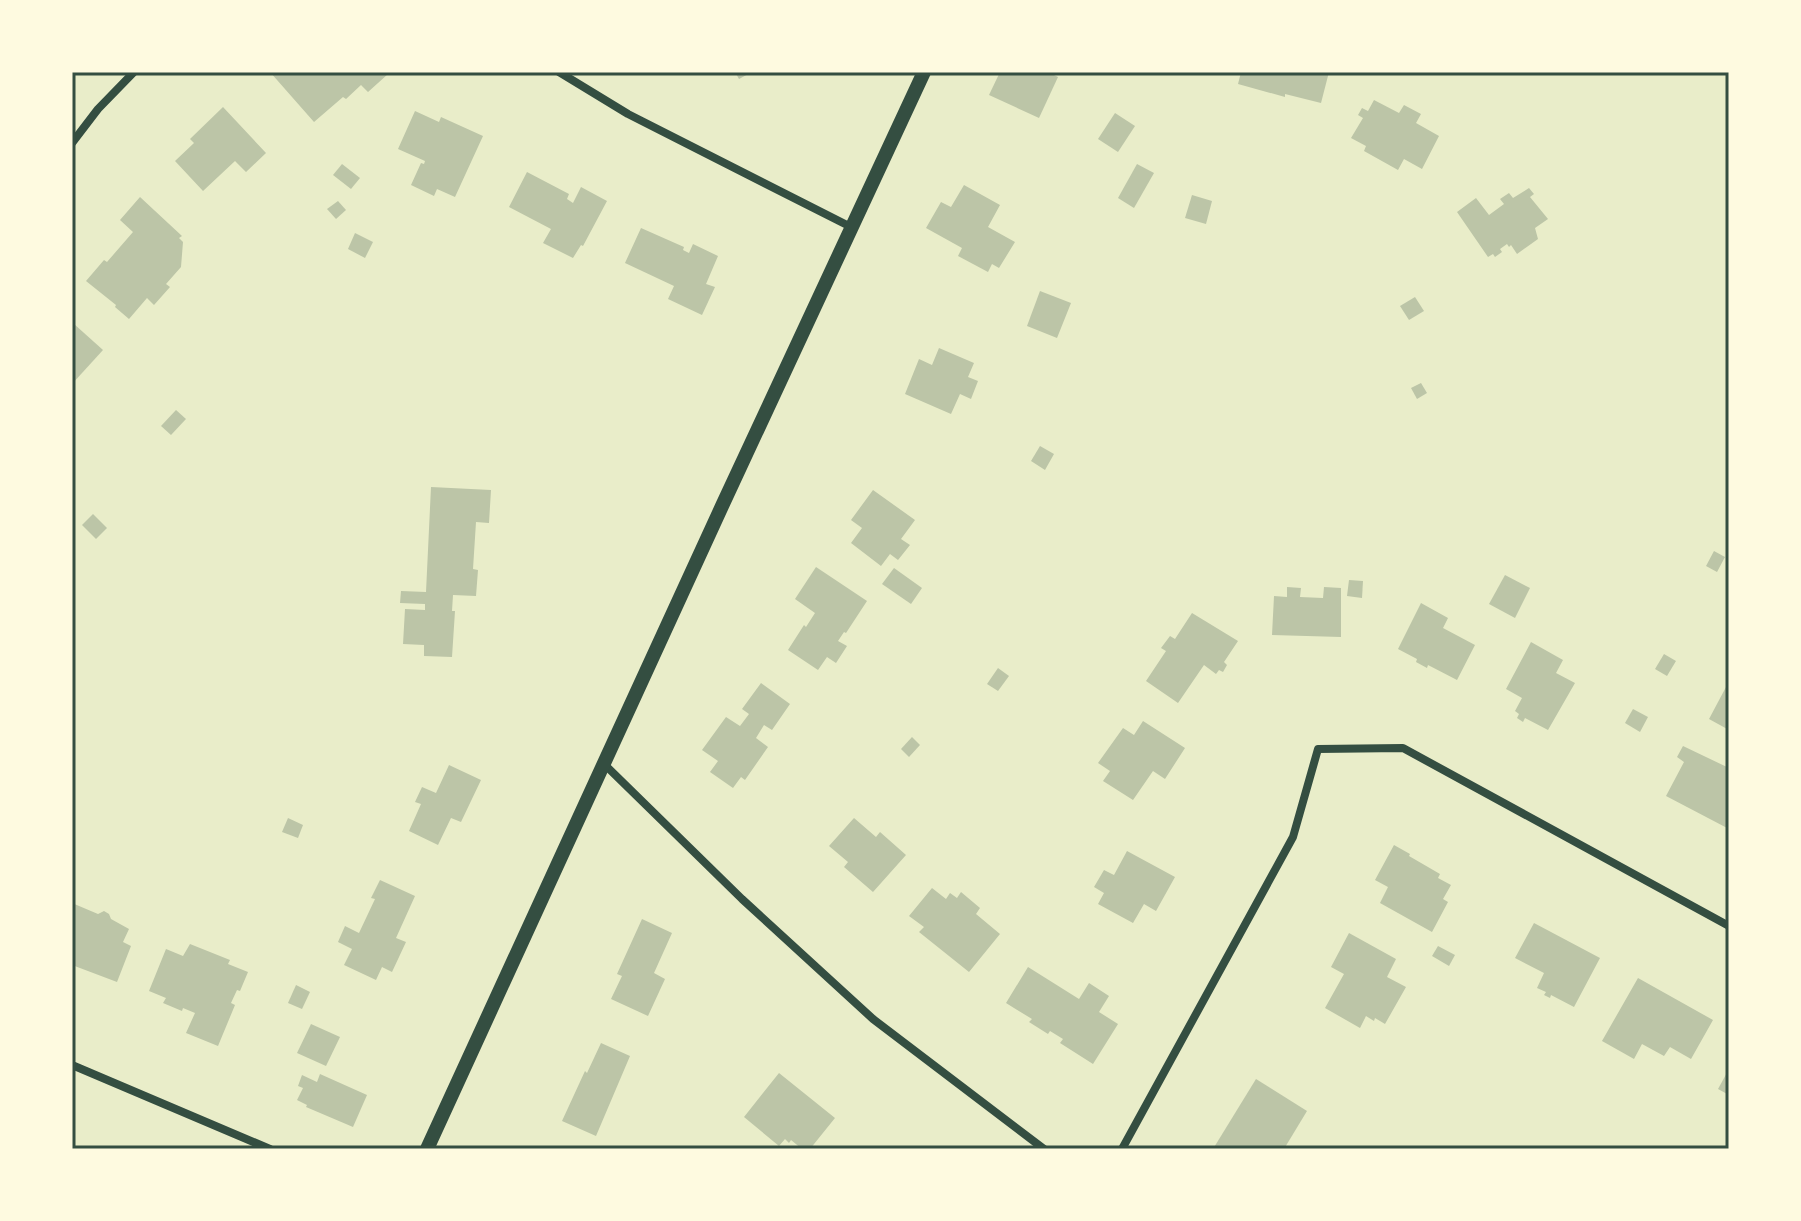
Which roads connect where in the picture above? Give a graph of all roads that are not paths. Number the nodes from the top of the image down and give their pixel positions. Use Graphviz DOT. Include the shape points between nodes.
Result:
graph roads {
  1 [pos="134,72"];
  2 [pos="559,72"];
  3 [pos="924,72"];
  4 [pos="72,143"];
  5 [pos="851,227"];
  6 [pos="604,764"];
  7 [pos="1729,926"];
  8 [pos="72,1065"];
  9 [pos="270,1149"];
  10 [pos="427,1149"];
  11 [pos="1044,1149"];
  12 [pos="1122,1149"];
  1 -- 4 [label="street"];
  2 -- 5 [label="street" via="628,114"];
  3 -- 5 [label="street"];
  5 -- 6 [label="street"];
  6 -- 10 [label="street"];
  6 -- 11 [label="street" via="873,1019"];
  7 -- 12 [label="street" via="1403,748 1318,749 1293,837"];
  8 -- 9 [label="street"];
}
